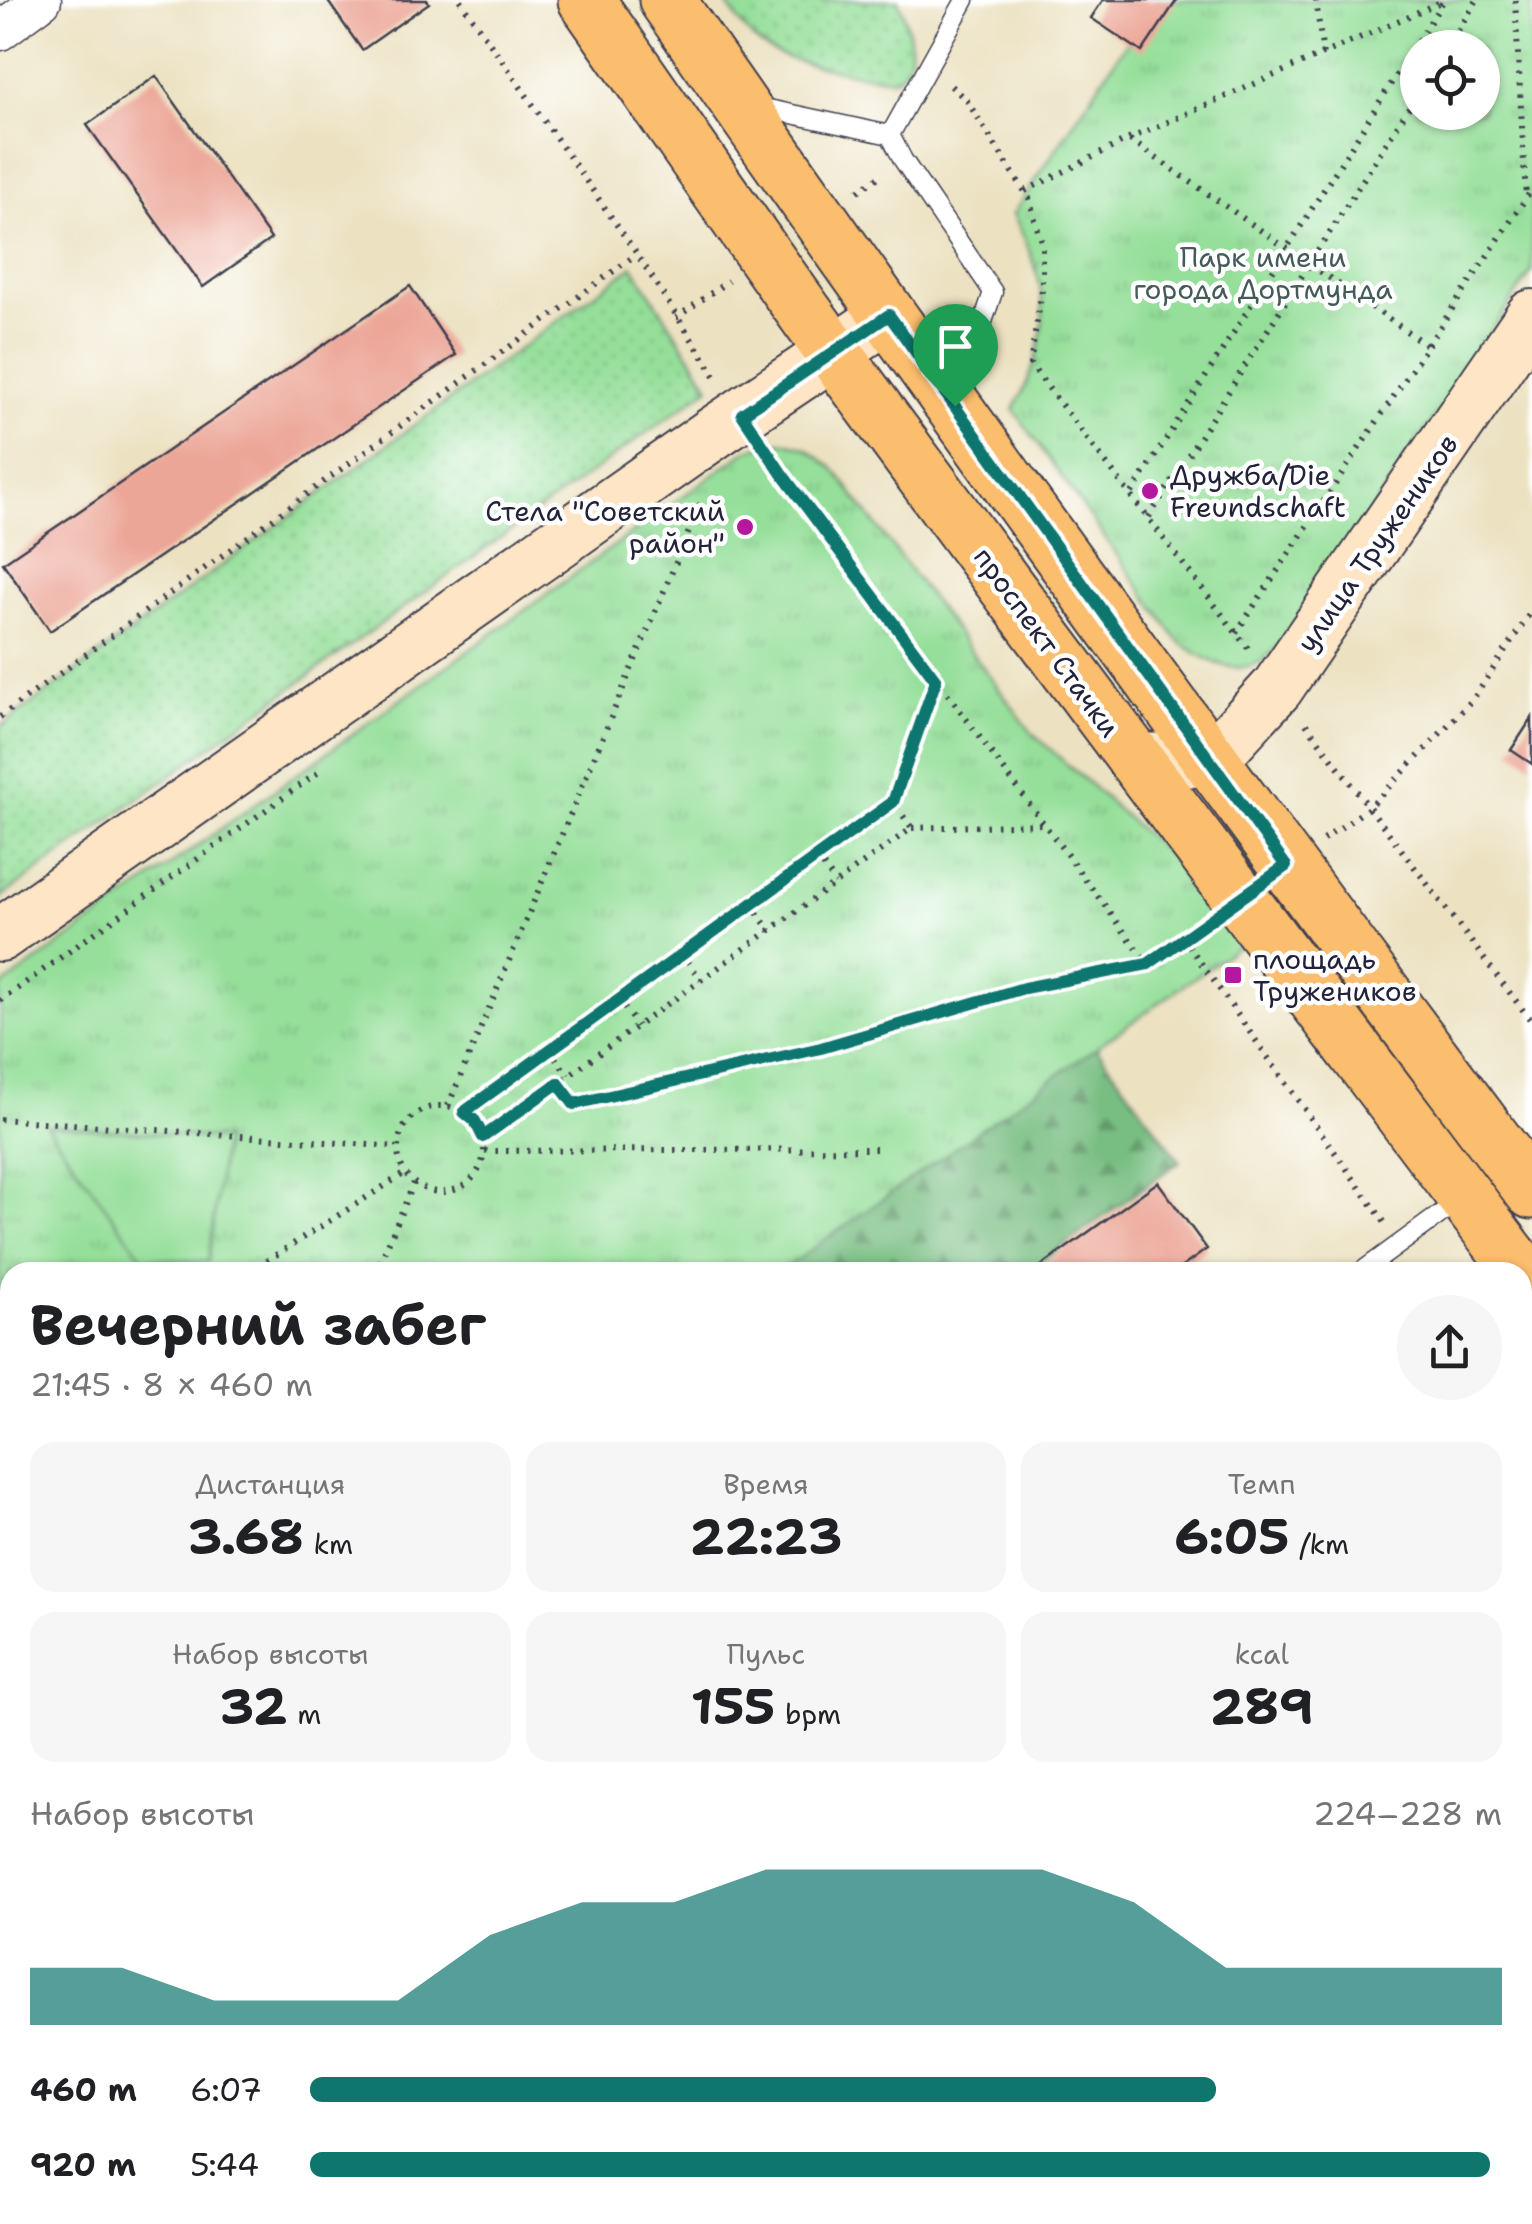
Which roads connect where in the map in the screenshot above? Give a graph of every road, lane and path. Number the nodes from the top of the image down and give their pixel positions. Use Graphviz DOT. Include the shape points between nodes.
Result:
graph roads {
  1 [pos="42,0"];
  2 [pos="460,0"];
  3 [pos="586,0"];
  4 [pos="667,0"];
  5 [pos="966,0"];
  6 [pos="1316,0"];
  7 [pos="1445,0"];
  8 [pos="1476,0"];
  9 [pos="1514,0"];
  10 [pos="1457,30"];
  11 [pos="0,31"];
  12 [pos="1324,56"];
  13 [pos="930,65"];
  14 [pos="738,103"];
  15 [pos="1400,122"];
  16 [pos="890,135"];
  17 [pos="1129,139"];
  18 [pos="1532,190"];
  19 [pos="1026,191"];
  20 [pos="1526,199"];
  21 [pos="1287,249"];
  22 [pos="637,254"];
  23 [pos="1310,264"];
  24 [pos="889,315"];
  25 [pos="1532,316"];
  26 [pos="1428,346"];
  27 [pos="834,353"];
  28 [pos="1030,364"];
  29 [pos="955,406"];
  30 [pos="742,414"];
  31 [pos="1132,494"];
  32 [pos="703,497"];
  33 [pos="1149,517"];
  34 [pos="1532,610"];
  35 [pos="1236,633"];
  36 [pos="936,680"];
  37 [pos="0,718"];
  38 [pos="1133,758"];
  39 [pos="1210,761"];
  40 [pos="893,802"];
  41 [pos="1044,824"];
  42 [pos="912,828"];
  43 [pos="817,856"];
  44 [pos="1286,866"];
  45 [pos="836,883"];
  46 [pos="1243,898"];
  47 [pos="751,904"];
  48 [pos="770,930"];
  49 [pos="0,934"];
  50 [pos="1184,939"];
  51 [pos="682,953"];
  52 [pos="1148,964"];
  53 [pos="701,980"];
  54 [pos="618,999"];
  55 [pos="637,1026"];
  56 [pos="549,1049"];
  57 [pos="568,1075"];
  58 [pos="558,1083"];
  59 [pos="448,1106"];
  60 [pos="464,1112"];
  61 [pos="0,1118"];
  62 [pos="483,1137"];
  63 [pos="397,1147"];
  64 [pos="880,1148"];
  65 [pos="484,1151"];
  66 [pos="405,1173"];
  67 [pos="414,1182"];
  68 [pos="1532,1191"];
  69 [pos="1465,1196"];
  70 [pos="1400,1244"];
  71 [pos="266,1262"];
  72 [pos="380,1262"];
  73 [pos="1375,1262"];
  74 [pos="1514,1262"];
  1 -- 11 [label="street"];
  2 -- 22 [label="path"];
  3 -- 27 [label="main road, проспект Стачки"];
  4 -- 14 [label="main road"];
  5 -- 13 [label="lane"];
  6 -- 12 [label="path"];
  7 -- 12 [label="path"];
  7 -- 21 [label="path"];
  8 -- 10 [label="path"];
  9 -- 20 [label="path"];
  12 -- 17 [label="path"];
  13 -- 16 [label="lane"];
  13 -- 19 [label="path" via="967,101"];
  14 -- 16 [label="lane"];
  14 -- 24 [label="main road"];
  15 -- 23 [label="path"];
  16 -- 29 [label="lane" via="993,292"];
  17 -- 19 [label="path"];
  17 -- 21 [label="path"];
  18 -- 20 [label="path"];
  19 -- 28 [label="path" via="1042,244"];
  20 -- 26 [label="path"];
  21 -- 23 [label="path"];
  21 -- 31 [label="path"];
  22 -- 30 [label="path"];
  22 -- 37 [label="path"];
  23 -- 26 [label="path"];
  23 -- 33 [label="path"];
  24 -- 27 [label="main road"];
  24 -- 29 [label="main road"];
  25 -- 39 [label="main road, улица Тружеников" via="1278,688"];
  26 -- 35 [label="path"];
  27 -- 30 [label="main road"];
  27 -- 38 [label="main road, проспект Стачки"];
  29 -- 39 [label="main road"];
  30 -- 36 [label="path"];
  30 -- 49 [label="main road"];
  32 -- 59 [label="path"];
  34 -- 44 [label="path" via="1474,698 1370,807"];
  36 -- 40 [label="path"];
  36 -- 41 [label="path"];
  38 -- 39 [label="main road"];
  38 -- 46 [label="main road, проспект Стачки"];
  39 -- 44 [label="main road"];
  40 -- 42 [label="path"];
  40 -- 43 [label="path"];
  41 -- 42 [label="path"];
  41 -- 52 [label="path"];
  42 -- 45 [label="path"];
  43 -- 45 [label="path"];
  43 -- 47 [label="path"];
  44 -- 68 [label="main road"];
  45 -- 48 [label="path"];
  46 -- 50 [label="path"];
  46 -- 69 [label="main road, проспект Стачки"];
  47 -- 48 [label="path"];
  47 -- 51 [label="path"];
  48 -- 53 [label="path"];
  50 -- 52 [label="path"];
  50 -- 70 [label="path"];
  51 -- 53 [label="path"];
  51 -- 54 [label="path"];
  52 -- 58 [label="path" via="1024,988 821,1048 574,1104"];
  53 -- 55 [label="path"];
  54 -- 55 [label="path"];
  54 -- 56 [label="path"];
  55 -- 57 [label="path"];
  56 -- 57 [label="path"];
  56 -- 60 [label="path"];
  57 -- 58 [label="path"];
  58 -- 62 [label="path"];
  59 -- 60 [label="path"];
  59 -- 63 [label="path" via="408,1120"];
  60 -- 62 [label="path"];
  61 -- 63 [label="path"];
  62 -- 65 [label="path"];
  63 -- 66 [label="path"];
  64 -- 65 [label="path"];
  65 -- 67 [label="path" via="481,1167 459,1189 428,1190"];
  66 -- 67 [label="path"];
  66 -- 71 [label="path"];
  67 -- 72 [label="path"];
  69 -- 70 [label="lane"];
  69 -- 74 [label="main road, проспект Стачки"];
  70 -- 73 [label="lane"];
}
